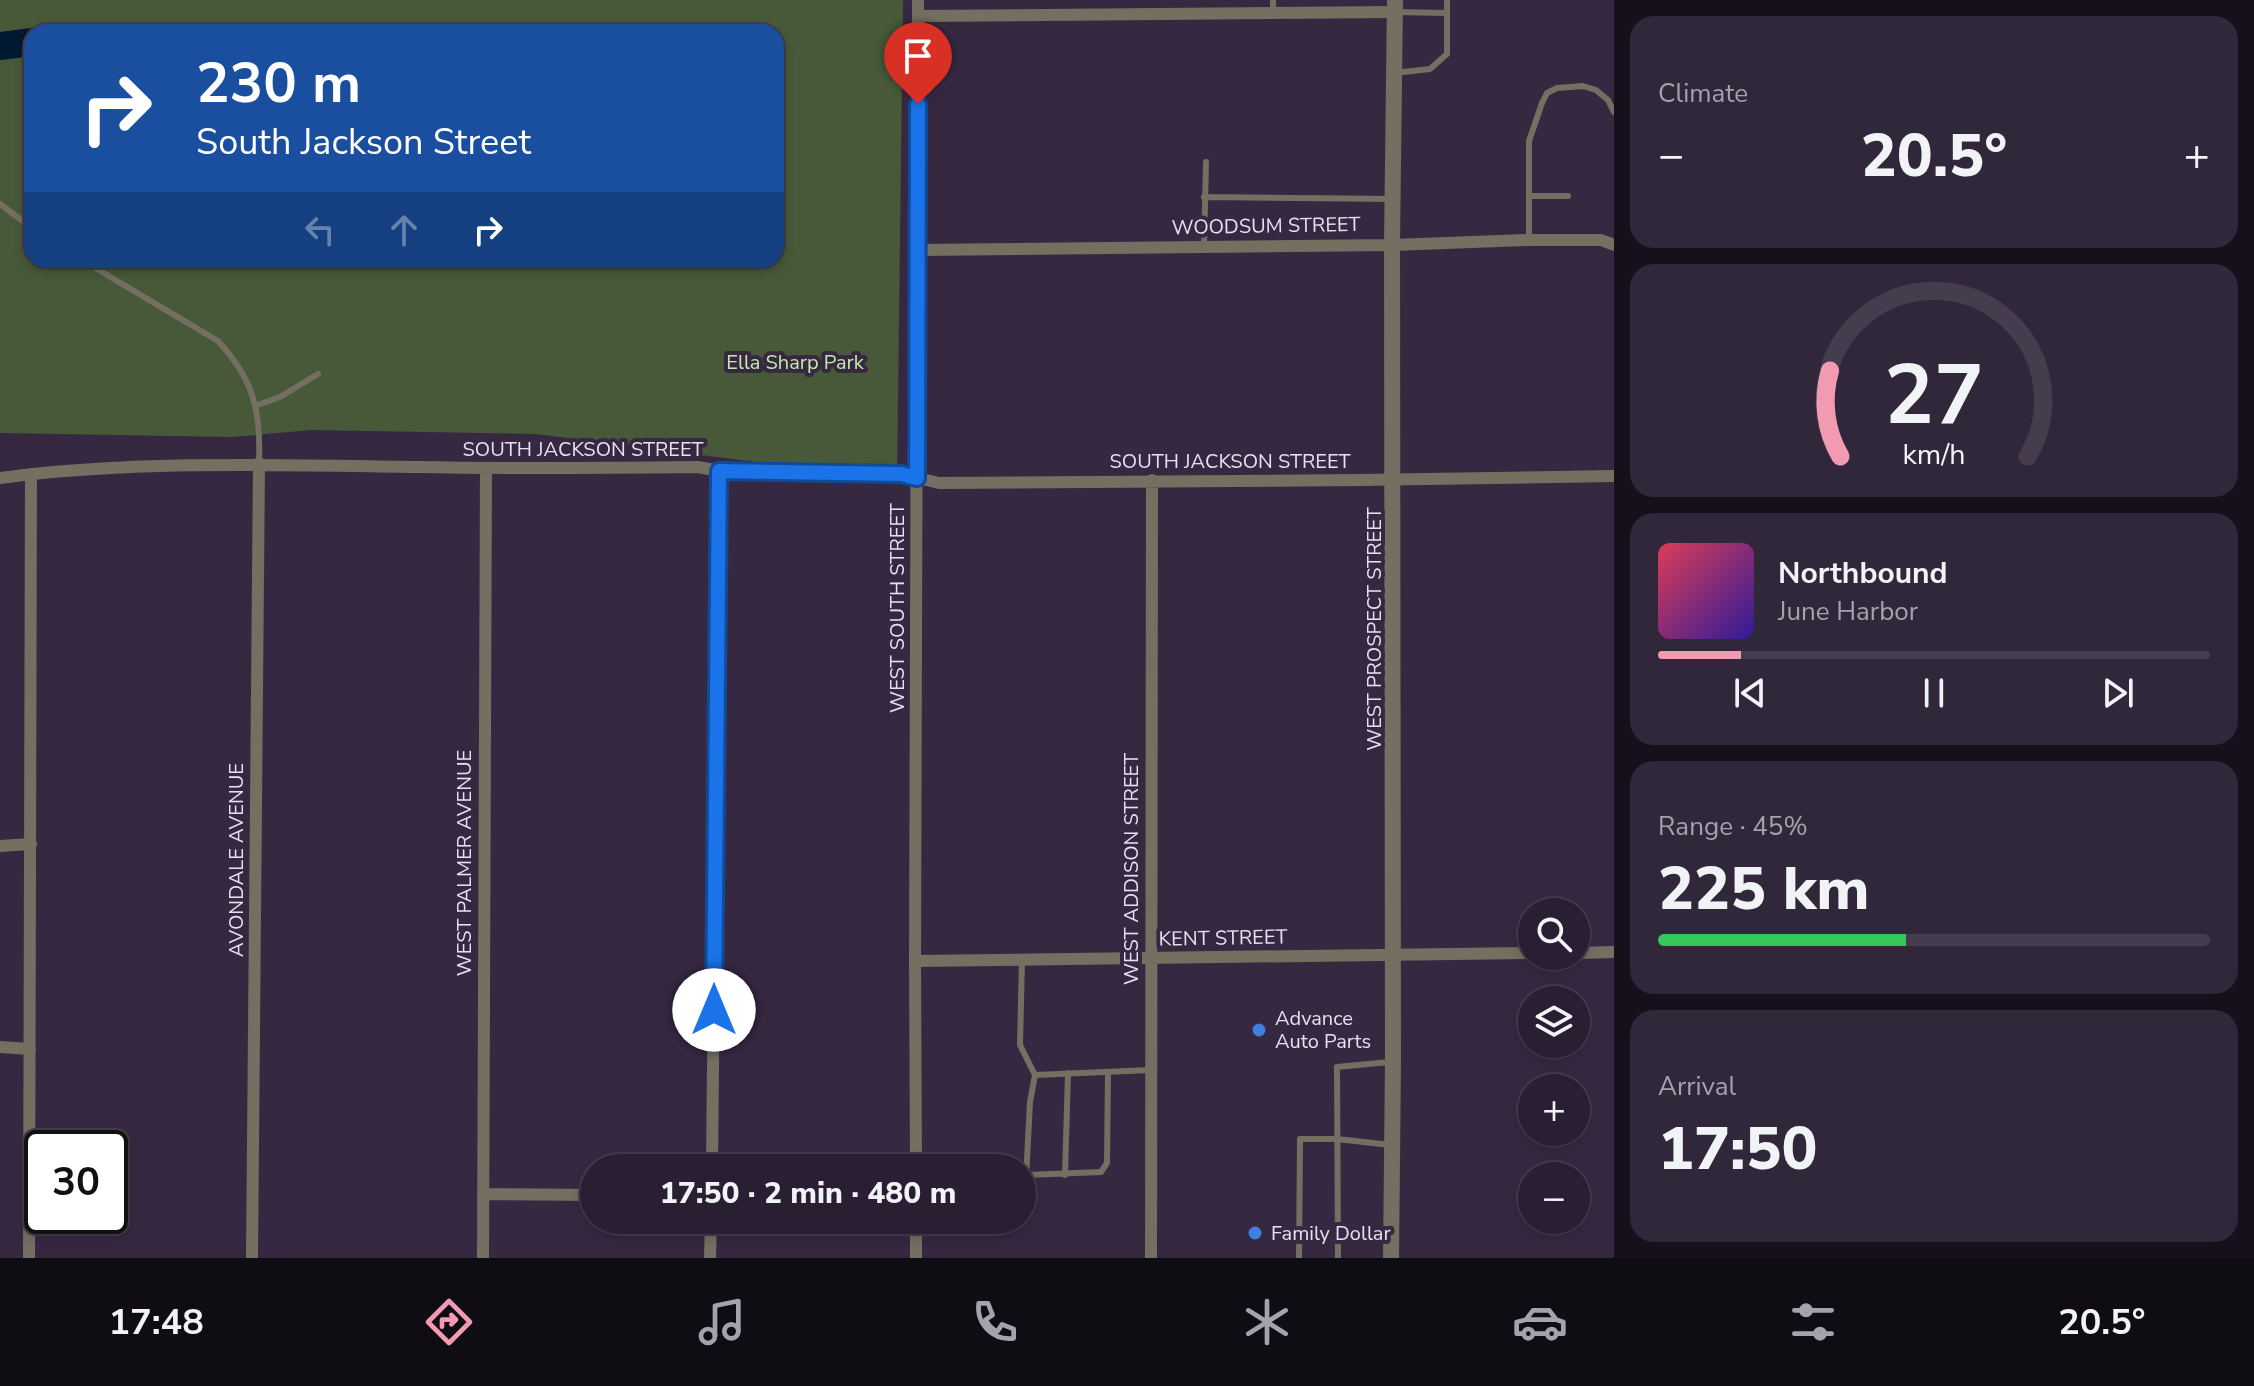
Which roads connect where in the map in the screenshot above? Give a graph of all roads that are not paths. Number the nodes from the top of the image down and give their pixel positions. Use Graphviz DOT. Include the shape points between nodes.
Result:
graph roads {
  1 [pos="918,0"];
  2 [pos="1447,0"];
  3 [pos="1395,6"];
  4 [pos="1273,7"];
  5 [pos="1447,13"];
  6 [pos="918,16"];
  7 [pos="1394,73"];
  8 [pos="1614,112"];
  9 [pos="1206,162"];
  10 [pos="1530,196"];
  11 [pos="1568,196"];
  12 [pos="1204,197"];
  13 [pos="1393,199"];
  14 [pos="0,204"];
  15 [pos="24,222"];
  16 [pos="1529,240"];
  17 [pos="1392,245"];
  18 [pos="1614,245"];
  19 [pos="1204,247"];
  20 [pos="917,250"];
  21 [pos="95,268"];
  22 [pos="318,374"];
  23 [pos="255,406"];
  24 [pos="259,463"];
  25 [pos="486,468"];
  26 [pos="719,471"];
  27 [pos="31,474"];
  28 [pos="1614,476"];
  29 [pos="0,478"];
  30 [pos="917,478"];
  31 [pos="1152,480"];
  32 [pos="1394,480"];
  33 [pos="31,844"];
  34 [pos="0,846"];
  35 [pos="1614,952"];
  36 [pos="1518,953"];
  37 [pos="1590,953"];
  38 [pos="1393,955"];
  39 [pos="1150,959"];
  40 [pos="1022,960"];
  41 [pos="915,961"];
  42 [pos="0,1047"];
  43 [pos="30,1049"];
  44 [pos="1393,1061"];
  45 [pos="1151,1070"];
  46 [pos="1108,1072"];
  47 [pos="1068,1073"];
  48 [pos="1035,1075"];
  49 [pos="1337,1139"];
  50 [pos="1391,1145"];
  51 [pos="712,1154"];
  52 [pos="916,1154"];
  53 [pos="1026,1154"];
  54 [pos="1065,1175"];
  55 [pos="1036,1177"];
  56 [pos="483,1194"];
  57 [pos="580,1195"];
  58 [pos="711,1234"];
  59 [pos="916,1234"];
  60 [pos="29,1258"];
  61 [pos="252,1258"];
  62 [pos="483,1258"];
  63 [pos="710,1258"];
  64 [pos="916,1258"];
  65 [pos="1151,1258"];
  66 [pos="1299,1258"];
  67 [pos="1338,1258"];
  68 [pos="1391,1258"];
  1 -- 6 [label="street, WEST SOUTH STREET"];
  2 -- 5 [label="lane"];
  3 -- 4 [label="street"];
  3 -- 5 [label="lane"];
  3 -- 7 [label="street, WEST PROSPECT STREET"];
  4 -- 6 [label="street"];
  5 -- 7 [label="lane" via="1447,54 1430,69"];
  6 -- 20 [label="street, WEST SOUTH STREET"];
  7 -- 13 [label="street, WEST PROSPECT STREET"];
  8 -- 10 [label="lane" via="1608,100 1583,86 1547,93 1529,141"];
  9 -- 12 [label="lane"];
  10 -- 11 [label="lane"];
  10 -- 16 [label="lane"];
  12 -- 13 [label="lane"];
  12 -- 19 [label="lane"];
  13 -- 17 [label="street, WEST PROSPECT STREET"];
  14 -- 15 [label="lane"];
  16 -- 17 [label="street, WOODSUM STREET"];
  16 -- 18 [label="street, WOODSUM STREET" via="1601,240"];
  17 -- 19 [label="street, WOODSUM STREET"];
  17 -- 32 [label="street, WEST PROSPECT STREET"];
  19 -- 20 [label="street, WOODSUM STREET"];
  20 -- 30 [label="street, WEST SOUTH STREET"];
  21 -- 23 [label="lane" via="218,341 242,370"];
  22 -- 23 [label="lane"];
  23 -- 24 [label="lane"];
  24 -- 25 [label="street, SOUTH JACKSON STREET"];
  24 -- 27 [label="street, SOUTH JACKSON STREET"];
  24 -- 61 [label="street, AVONDALE AVENUE"];
  25 -- 26 [label="street, SOUTH JACKSON STREET"];
  25 -- 56 [label="street, WEST PALMER AVENUE"];
  26 -- 30 [label="street, SOUTH JACKSON STREET"];
  26 -- 51 [label="street"];
  27 -- 29 [label="street, SOUTH JACKSON STREET"];
  27 -- 33 [label="street"];
  28 -- 32 [label="street, SOUTH JACKSON STREET"];
  30 -- 31 [label="street, SOUTH JACKSON STREET" via="939,483"];
  30 -- 41 [label="street, WEST SOUTH STREET"];
  31 -- 32 [label="street, SOUTH JACKSON STREET"];
  31 -- 39 [label="street, WEST ADDISON STREET"];
  32 -- 38 [label="street, WEST PROSPECT STREET"];
  33 -- 34 [label="street"];
  33 -- 43 [label="street"];
  35 -- 37 [label="street"];
  36 -- 38 [label="street, KENT STREET"];
  38 -- 39 [label="street, KENT STREET"];
  38 -- 44 [label="street, WEST PROSPECT STREET"];
  39 -- 40 [label="street, KENT STREET"];
  39 -- 45 [label="street, WEST ADDISON STREET"];
  40 -- 41 [label="street, KENT STREET"];
  40 -- 48 [label="lane" via="1020,1045"];
  41 -- 52 [label="street, WEST SOUTH STREET"];
  42 -- 43 [label="street"];
  43 -- 60 [label="street"];
  44 -- 49 [label="lane" via="1337,1067"];
  44 -- 50 [label="street, WEST PROSPECT STREET"];
  45 -- 46 [label="lane"];
  45 -- 65 [label="street, WEST ADDISON STREET"];
  46 -- 47 [label="lane"];
  46 -- 54 [label="lane" via="1107,1163 1101,1172"];
  47 -- 48 [label="lane"];
  47 -- 54 [label="lane"];
  48 -- 53 [label="lane"];
  49 -- 50 [label="lane"];
  49 -- 66 [label="lane" via="1300,1139"];
  49 -- 67 [label="lane"];
  50 -- 68 [label="street, WEST PROSPECT STREET"];
  54 -- 55 [label="lane"];
  56 -- 57 [label="street"];
  56 -- 62 [label="street, WEST PALMER AVENUE"];
  58 -- 63 [label="street"];
  59 -- 64 [label="street"];
}
